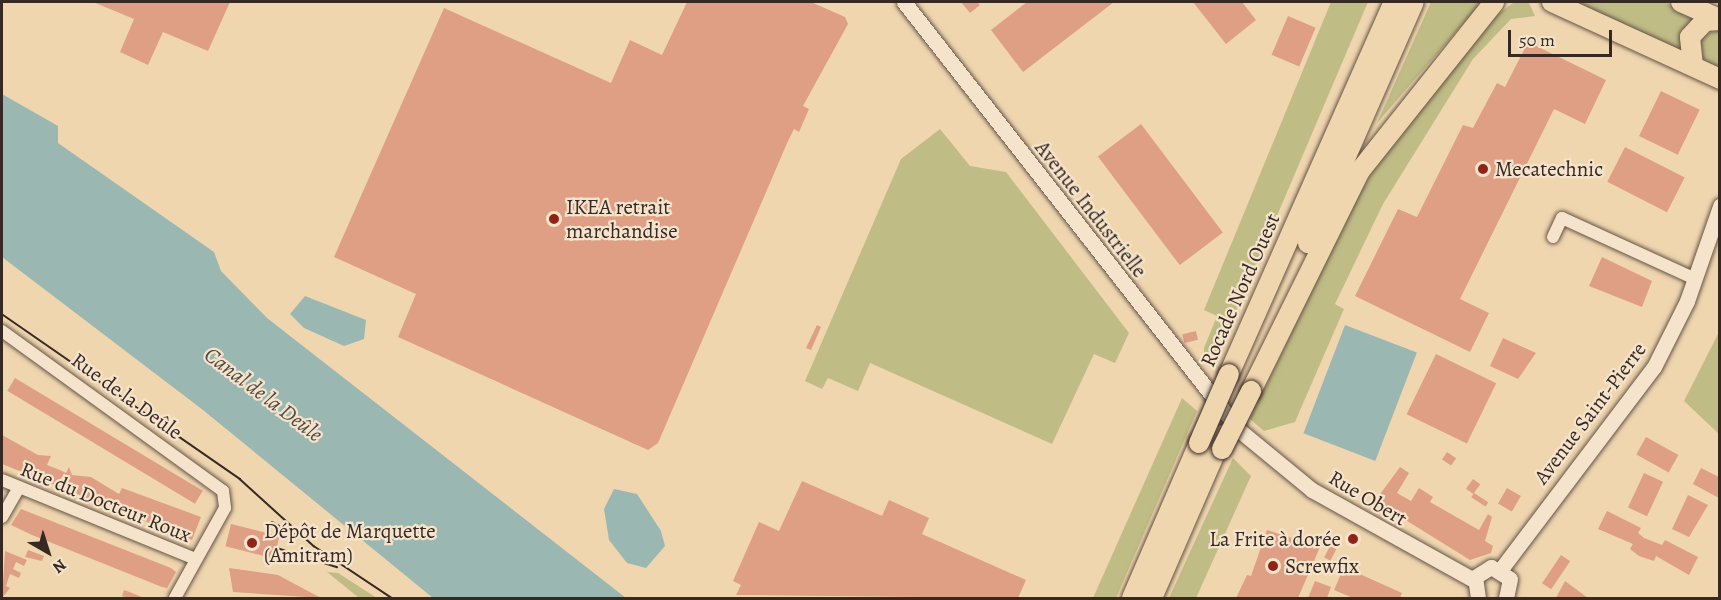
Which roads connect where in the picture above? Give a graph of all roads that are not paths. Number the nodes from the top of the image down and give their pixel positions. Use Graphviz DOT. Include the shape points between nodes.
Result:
graph roads {
  1 [pos="904,2"];
  2 [pos="1414,2"];
  3 [pos="1494,2"];
  4 [pos="1552,2"];
  5 [pos="1681,2"];
  6 [pos="1393,4"];
  7 [pos="1716,18"];
  8 [pos="1693,66"];
  9 [pos="1719,79"];
  10 [pos="1719,206"];
  11 [pos="1554,237"];
  12 [pos="1695,279"];
  13 [pos="2,331"];
  14 [pos="1247,390"];
  15 [pos="1248,439"];
  16 [pos="1212,448"];
  17 [pos="2,480"];
  18 [pos="19,487"];
  19 [pos="2,517"];
  20 [pos="196,559"];
  21 [pos="1501,569"];
  22 [pos="1474,580"];
  23 [pos="175,598"];
  24 [pos="1131,598"];
  25 [pos="1152,598"];
  26 [pos="1478,598"];
  27 [pos="1506,598"];
  1 -- 15 [label="street, Avenue Industrielle"];
  2 -- 14 [label="main road, Rocade Nord Ouest"];
  3 -- 14 [label="main road" via="1359,172"];
  4 -- 8 [label="main road"];
  5 -- 7 [label="main road"];
  6 -- 16 [label="main road, Rocade Nord Ouest, bridge" via="1229,374"];
  7 -- 8 [label="main road" via="1690,38"];
  8 -- 9 [label="main road"];
  10 -- 12 [label="street, Avenue Saint-Pierre"];
  11 -- 12 [label="street" via="1562,218"];
  12 -- 21 [label="street, Avenue Saint-Pierre" via="1654,366"];
  13 -- 20 [label="street, Rue de la Deûle" via="226,496"];
  14 -- 16 [label="main road, bridge"];
  15 -- 22 [label="street, Rue Obert" via="1312,490"];
  16 -- 24 [label="main road, Rocade Nord Ouest"];
  16 -- 25 [label="main road"];
  17 -- 18 [label="street, Rue du Docteur Roux"];
  18 -- 19 [label="street"];
  18 -- 20 [label="street, Rue du Docteur Roux"];
  20 -- 23 [label="street"];
  21 -- 22 [label="street" via="1485,568"];
  21 -- 27 [label="street" via="1511,582"];
  22 -- 26 [label="street"];
}
